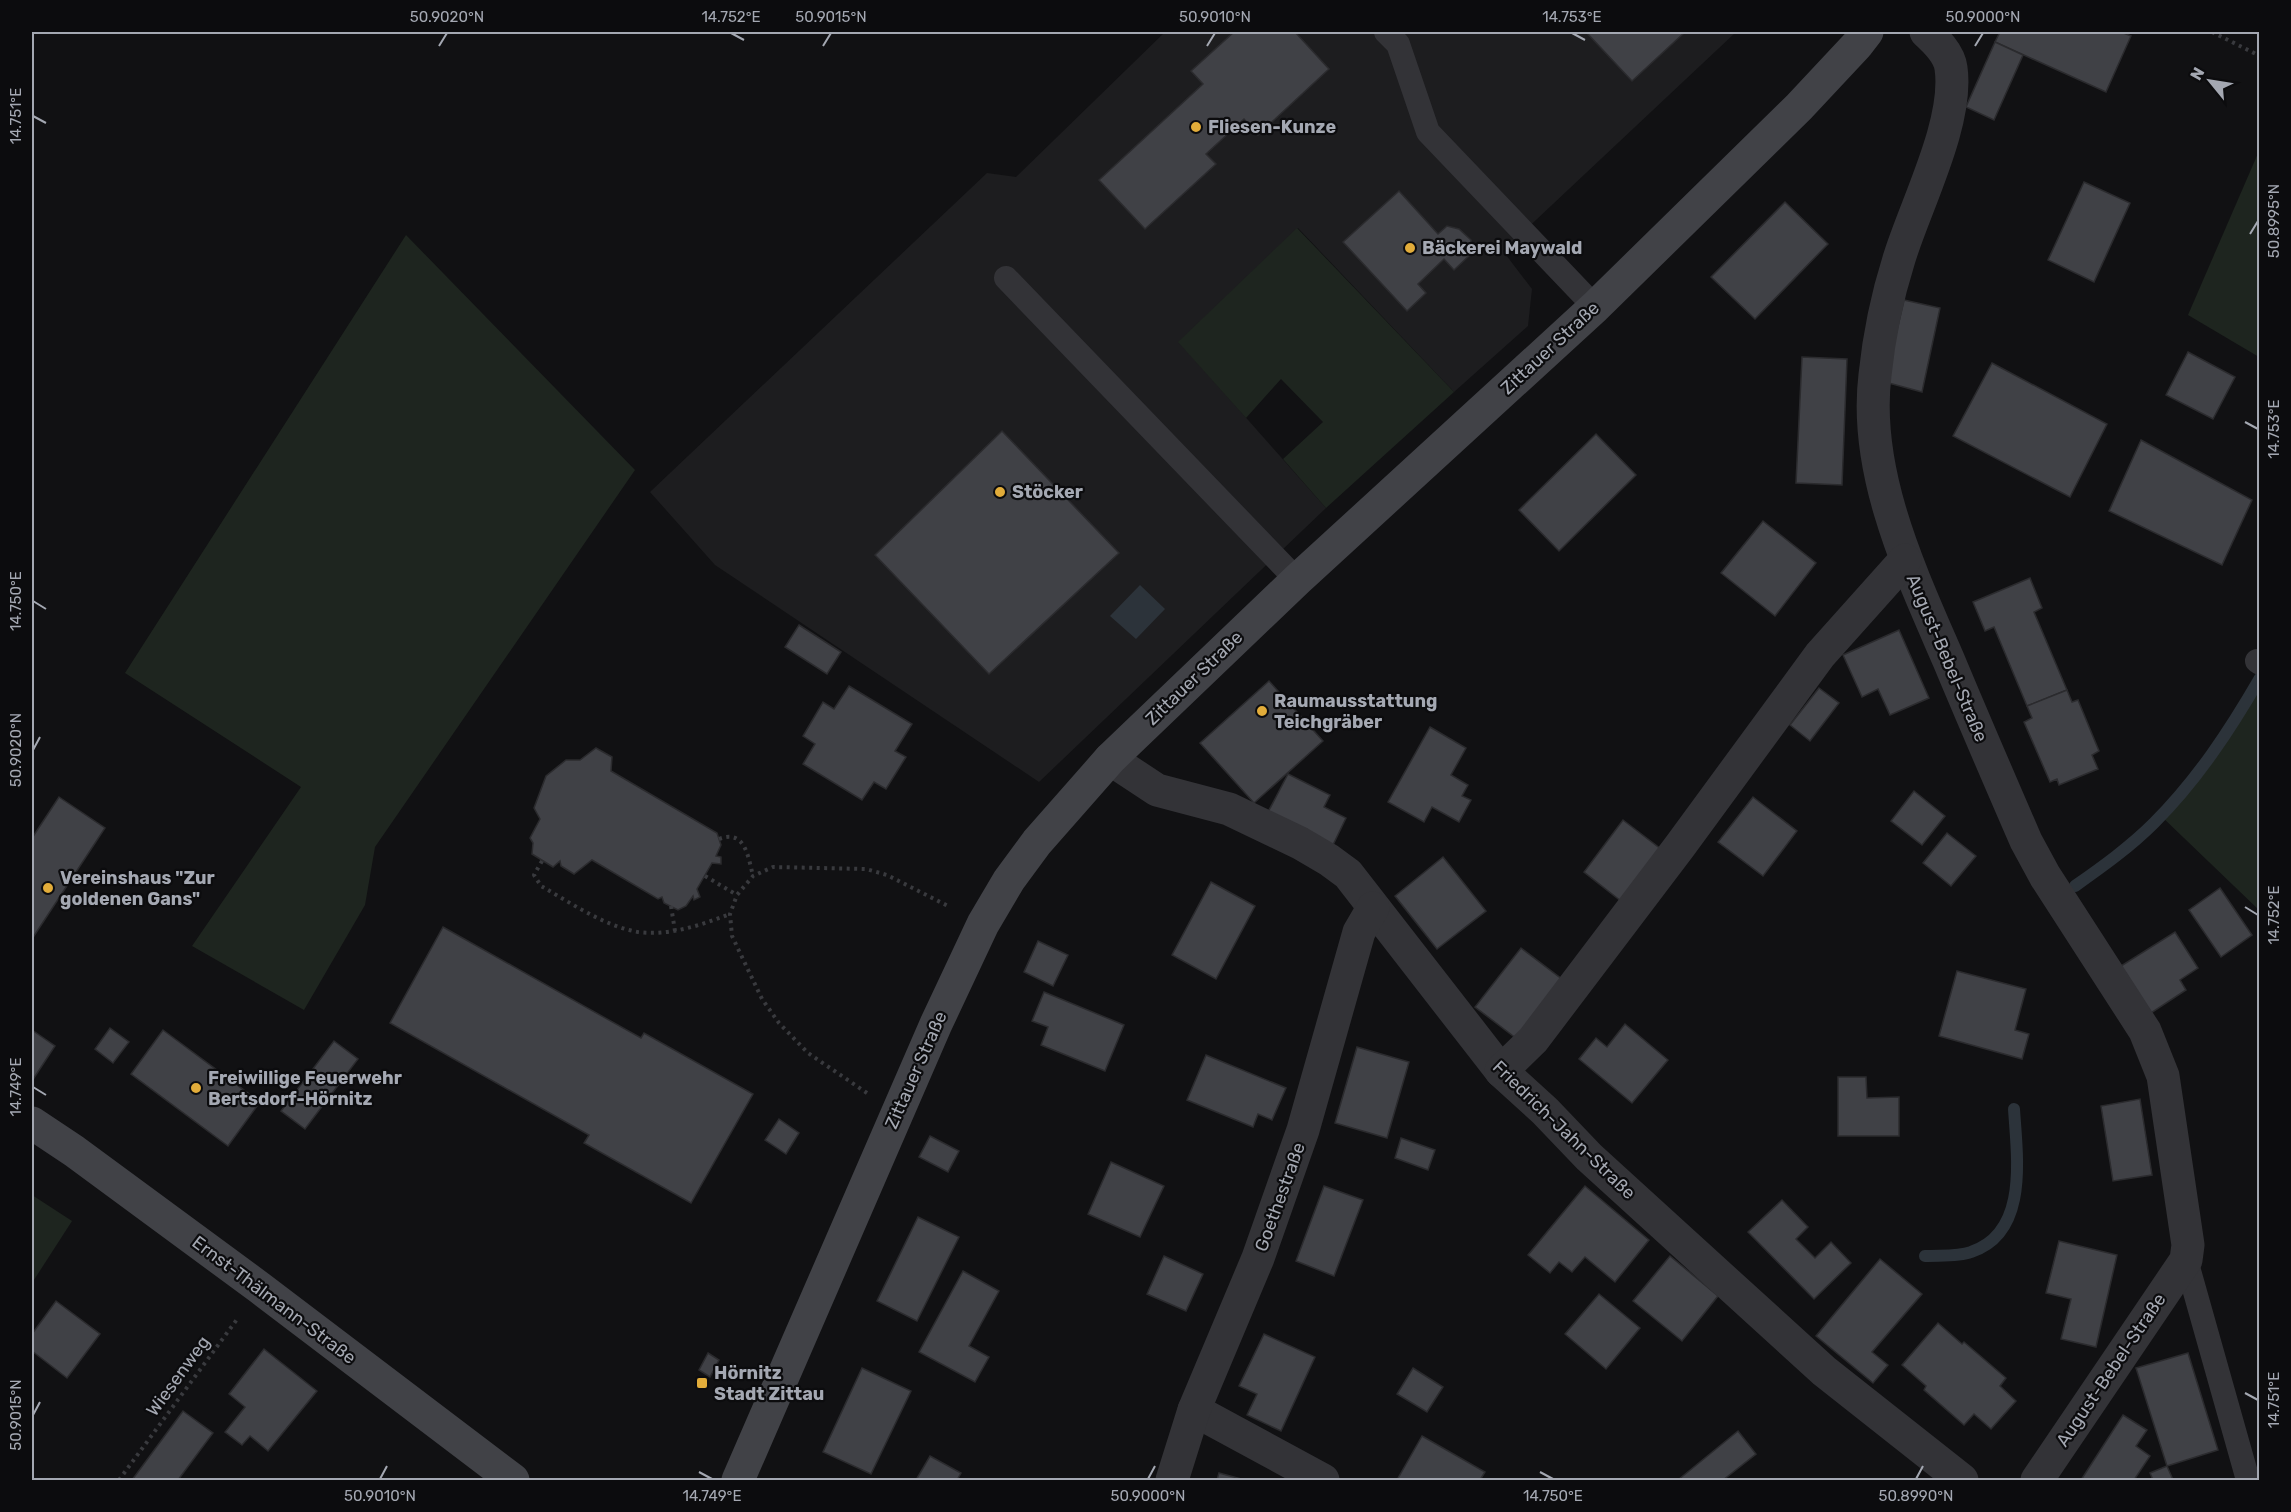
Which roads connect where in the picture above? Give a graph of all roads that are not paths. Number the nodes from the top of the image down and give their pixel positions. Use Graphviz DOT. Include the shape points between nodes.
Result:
graph roads {
  1 [pos="1386,32"];
  2 [pos="1867,32"];
  3 [pos="1926,32"];
  4 [pos="1006,278"];
  5 [pos="1595,307"];
  6 [pos="1905,560"];
  7 [pos="1298,580"];
  8 [pos="1110,759"];
  9 [pos="1373,908"];
  10 [pos="1502,1071"];
  11 [pos="32,1123"];
  12 [pos="2186,1260"];
  13 [pos="1194,1410"];
  14 [pos="513,1480"];
  15 [pos="738,1480"];
  16 [pos="1172,1480"];
  17 [pos="1323,1480"];
  18 [pos="1962,1480"];
  19 [pos="2037,1480"];
  20 [pos="2248,1480"];
  1 -- 5 [label="lane" via="1398,44 1428,132"];
  2 -- 5 [label="main road, Zittauer Straße" via="1799,107"];
  3 -- 6 [label="street, August-Bebel-Straße" via="1940,44 1951,66 1951,97 1942,141 1899,259 1881,327 1874,378 1874,431 1886,495"];
  4 -- 7 [label="lane"];
  5 -- 7 [label="main road, Zittauer Straße"];
  6 -- 10 [label="street" via="1820,655 1533,1040"];
  6 -- 12 [label="street, August-Bebel-Straße" via="2026,841 2149,1040 2163,1076 2188,1245"];
  7 -- 8 [label="main road, Zittauer Straße"];
  8 -- 9 [label="street, Friedrich-Jahn-Straße" via="1157,790 1229,809 1300,843 1348,874"];
  8 -- 15 [label="main road, Zittauer Straße" via="1036,842 983,924"];
  9 -- 10 [label="street, Friedrich-Jahn-Straße"];
  9 -- 13 [label="street, Goethestraße" via="1359,932 1303,1130 1258,1258"];
  10 -- 18 [label="street, Friedrich-Jahn-Straße" via="1589,1157 1824,1371"];
  11 -- 14 [label="main road, Ernst-Thälmann-Straße" via="260,1288"];
  12 -- 19 [label="street, August-Bebel-Straße"];
  12 -- 20 [label="lane, August-Bebel-Straße"];
  13 -- 16 [label="street, Goethestraße"];
  13 -- 17 [label="street"];
}
